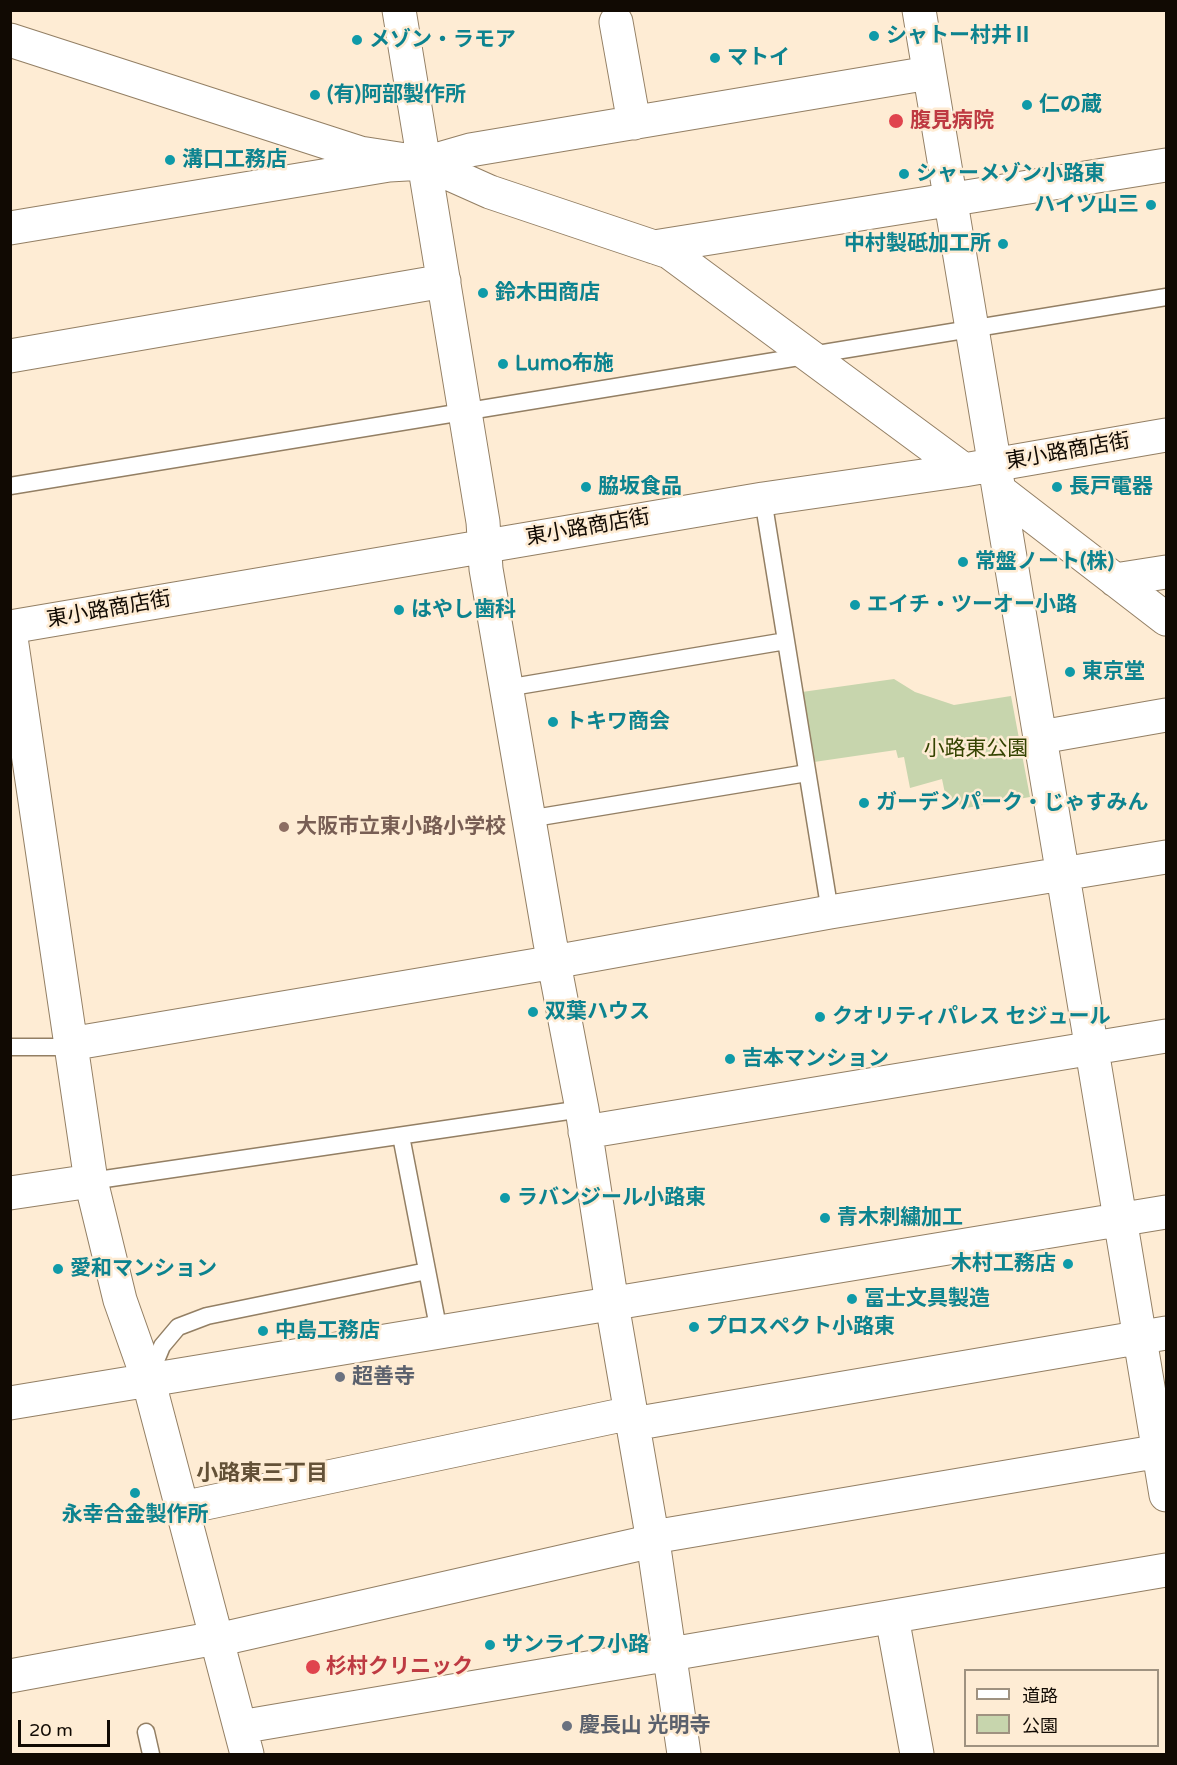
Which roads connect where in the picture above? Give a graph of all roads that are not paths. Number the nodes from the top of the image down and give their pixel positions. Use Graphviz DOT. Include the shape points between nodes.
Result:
graph roads {
  1 [pos="399,10"];
  2 [pos="919,10"];
  3 [pos="616,22"];
  4 [pos="10,40"];
  5 [pos="929,73"];
  6 [pos="634,123"];
  7 [pos="425,164"];
  8 [pos="1167,165"];
  9 [pos="951,200"];
  10 [pos="10,228"];
  11 [pos="654,247"];
  12 [pos="444,281"];
  13 [pos="1167,297"];
  14 [pos="973,328"];
  15 [pos="808,354"];
  16 [pos="10,356"];
  17 [pos="464,411"];
  18 [pos="1167,435"];
  19 [pos="964,470"];
  20 [pos="998,477"];
  21 [pos="10,486"];
  22 [pos="764,499"];
  23 [pos="485,546"];
  24 [pos="1167,572"];
  25 [pos="1115,580"];
  26 [pos="1167,620"];
  27 [pos="10,627"];
  28 [pos="10,631"];
  29 [pos="786,641"];
  30 [pos="506,688"];
  31 [pos="1167,715"];
  32 [pos="1041,737"];
  33 [pos="807,773"];
  34 [pos="22,792"];
  35 [pos="528,819"];
  36 [pos="1167,857"];
  37 [pos="1065,873"];
  38 [pos="830,912"];
  39 [pos="554,961"];
  40 [pos="1167,1036"];
  41 [pos="70,1044"];
  42 [pos="10,1047"];
  43 [pos="1094,1049"];
  44 [pos="584,1121"];
  45 [pos="402,1136"];
  46 [pos="92,1181"];
  47 [pos="10,1193"];
  48 [pos="1167,1212"];
  49 [pos="1120,1220"];
  50 [pos="427,1271"];
  51 [pos="612,1304"];
  52 [pos="439,1332"];
  53 [pos="1154,1335"];
  54 [pos="148,1379"];
  55 [pos="10,1402"];
  56 [pos="632,1419"];
  57 [pos="1163,1451"];
  58 [pos="1167,1495"];
  59 [pos="182,1508"];
  60 [pos="653,1539"];
  61 [pos="1167,1570"];
  62 [pos="892,1617"];
  63 [pos="217,1639"];
  64 [pos="668,1653"];
  65 [pos="10,1676"];
  66 [pos="146,1732"];
  67 [pos="244,1741"];
  68 [pos="151,1755"];
  69 [pos="684,1755"];
  70 [pos="917,1755"];
  1 -- 7 [label="street"];
  2 -- 5 [label="street"];
  3 -- 6 [label="street"];
  4 -- 7 [label="street" via="360,153"];
  5 -- 6 [label="street"];
  5 -- 9 [label="street"];
  6 -- 7 [label="street" via="470,150"];
  7 -- 10 [label="street" via="389,165"];
  7 -- 11 [label="street" via="490,192"];
  7 -- 12 [label="street"];
  8 -- 9 [label="street"];
  9 -- 11 [label="street"];
  9 -- 14 [label="street"];
  11 -- 15 [label="street" via="669,252"];
  12 -- 16 [label="street"];
  12 -- 17 [label="street"];
  13 -- 14 [label="lane"];
  14 -- 15 [label="lane"];
  14 -- 20 [label="street"];
  15 -- 17 [label="lane"];
  15 -- 19 [label="street"];
  17 -- 21 [label="lane"];
  17 -- 23 [label="street"];
  18 -- 20 [label="street, 東小路商店街"];
  19 -- 20 [label="street, 東小路商店街"];
  19 -- 22 [label="street, 東小路商店街"];
  20 -- 25 [label="street"];
  20 -- 32 [label="street"];
  22 -- 23 [label="street, 東小路商店街"];
  22 -- 29 [label="lane"];
  23 -- 27 [label="street, 東小路商店街"];
  23 -- 30 [label="street"];
  24 -- 25 [label="street"];
  25 -- 26 [label="street"];
  28 -- 34 [label="street"];
  29 -- 30 [label="lane"];
  29 -- 33 [label="lane"];
  30 -- 35 [label="street"];
  31 -- 32 [label="street"];
  32 -- 37 [label="street"];
  33 -- 35 [label="lane"];
  33 -- 38 [label="lane"];
  34 -- 41 [label="street"];
  35 -- 39 [label="street"];
  36 -- 37 [label="street"];
  37 -- 38 [label="street"];
  37 -- 43 [label="street"];
  38 -- 39 [label="street"];
  39 -- 41 [label="street"];
  39 -- 44 [label="street"];
  40 -- 43 [label="street"];
  41 -- 42 [label="lane"];
  41 -- 46 [label="street"];
  43 -- 44 [label="street"];
  43 -- 49 [label="street"];
  44 -- 45 [label="lane"];
  44 -- 51 [label="street"];
  45 -- 46 [label="lane"];
  45 -- 50 [label="lane"];
  46 -- 47 [label="street"];
  46 -- 54 [label="street" via="120,1300"];
  48 -- 49 [label="street"];
  49 -- 51 [label="street"];
  49 -- 53 [label="street"];
  50 -- 52 [label="lane"];
  50 -- 54 [label="lane" via="207,1316 178,1327 162,1346"];
  51 -- 52 [label="street"];
  51 -- 56 [label="street"];
  52 -- 54 [label="street"];
  53 -- 56 [label="street"];
  53 -- 57 [label="street"];
  54 -- 55 [label="street"];
  54 -- 59 [label="street"];
  56 -- 59 [label="street"];
  56 -- 60 [label="street"];
  57 -- 58 [label="street"];
  57 -- 60 [label="street"];
  59 -- 63 [label="street"];
  60 -- 63 [label="street"];
  60 -- 64 [label="street"];
  61 -- 62 [label="street"];
  62 -- 64 [label="street"];
  62 -- 70 [label="street"];
  63 -- 65 [label="street"];
  63 -- 67 [label="street"];
  64 -- 67 [label="street"];
  64 -- 69 [label="street"];
  66 -- 68 [label="lane"];
}
